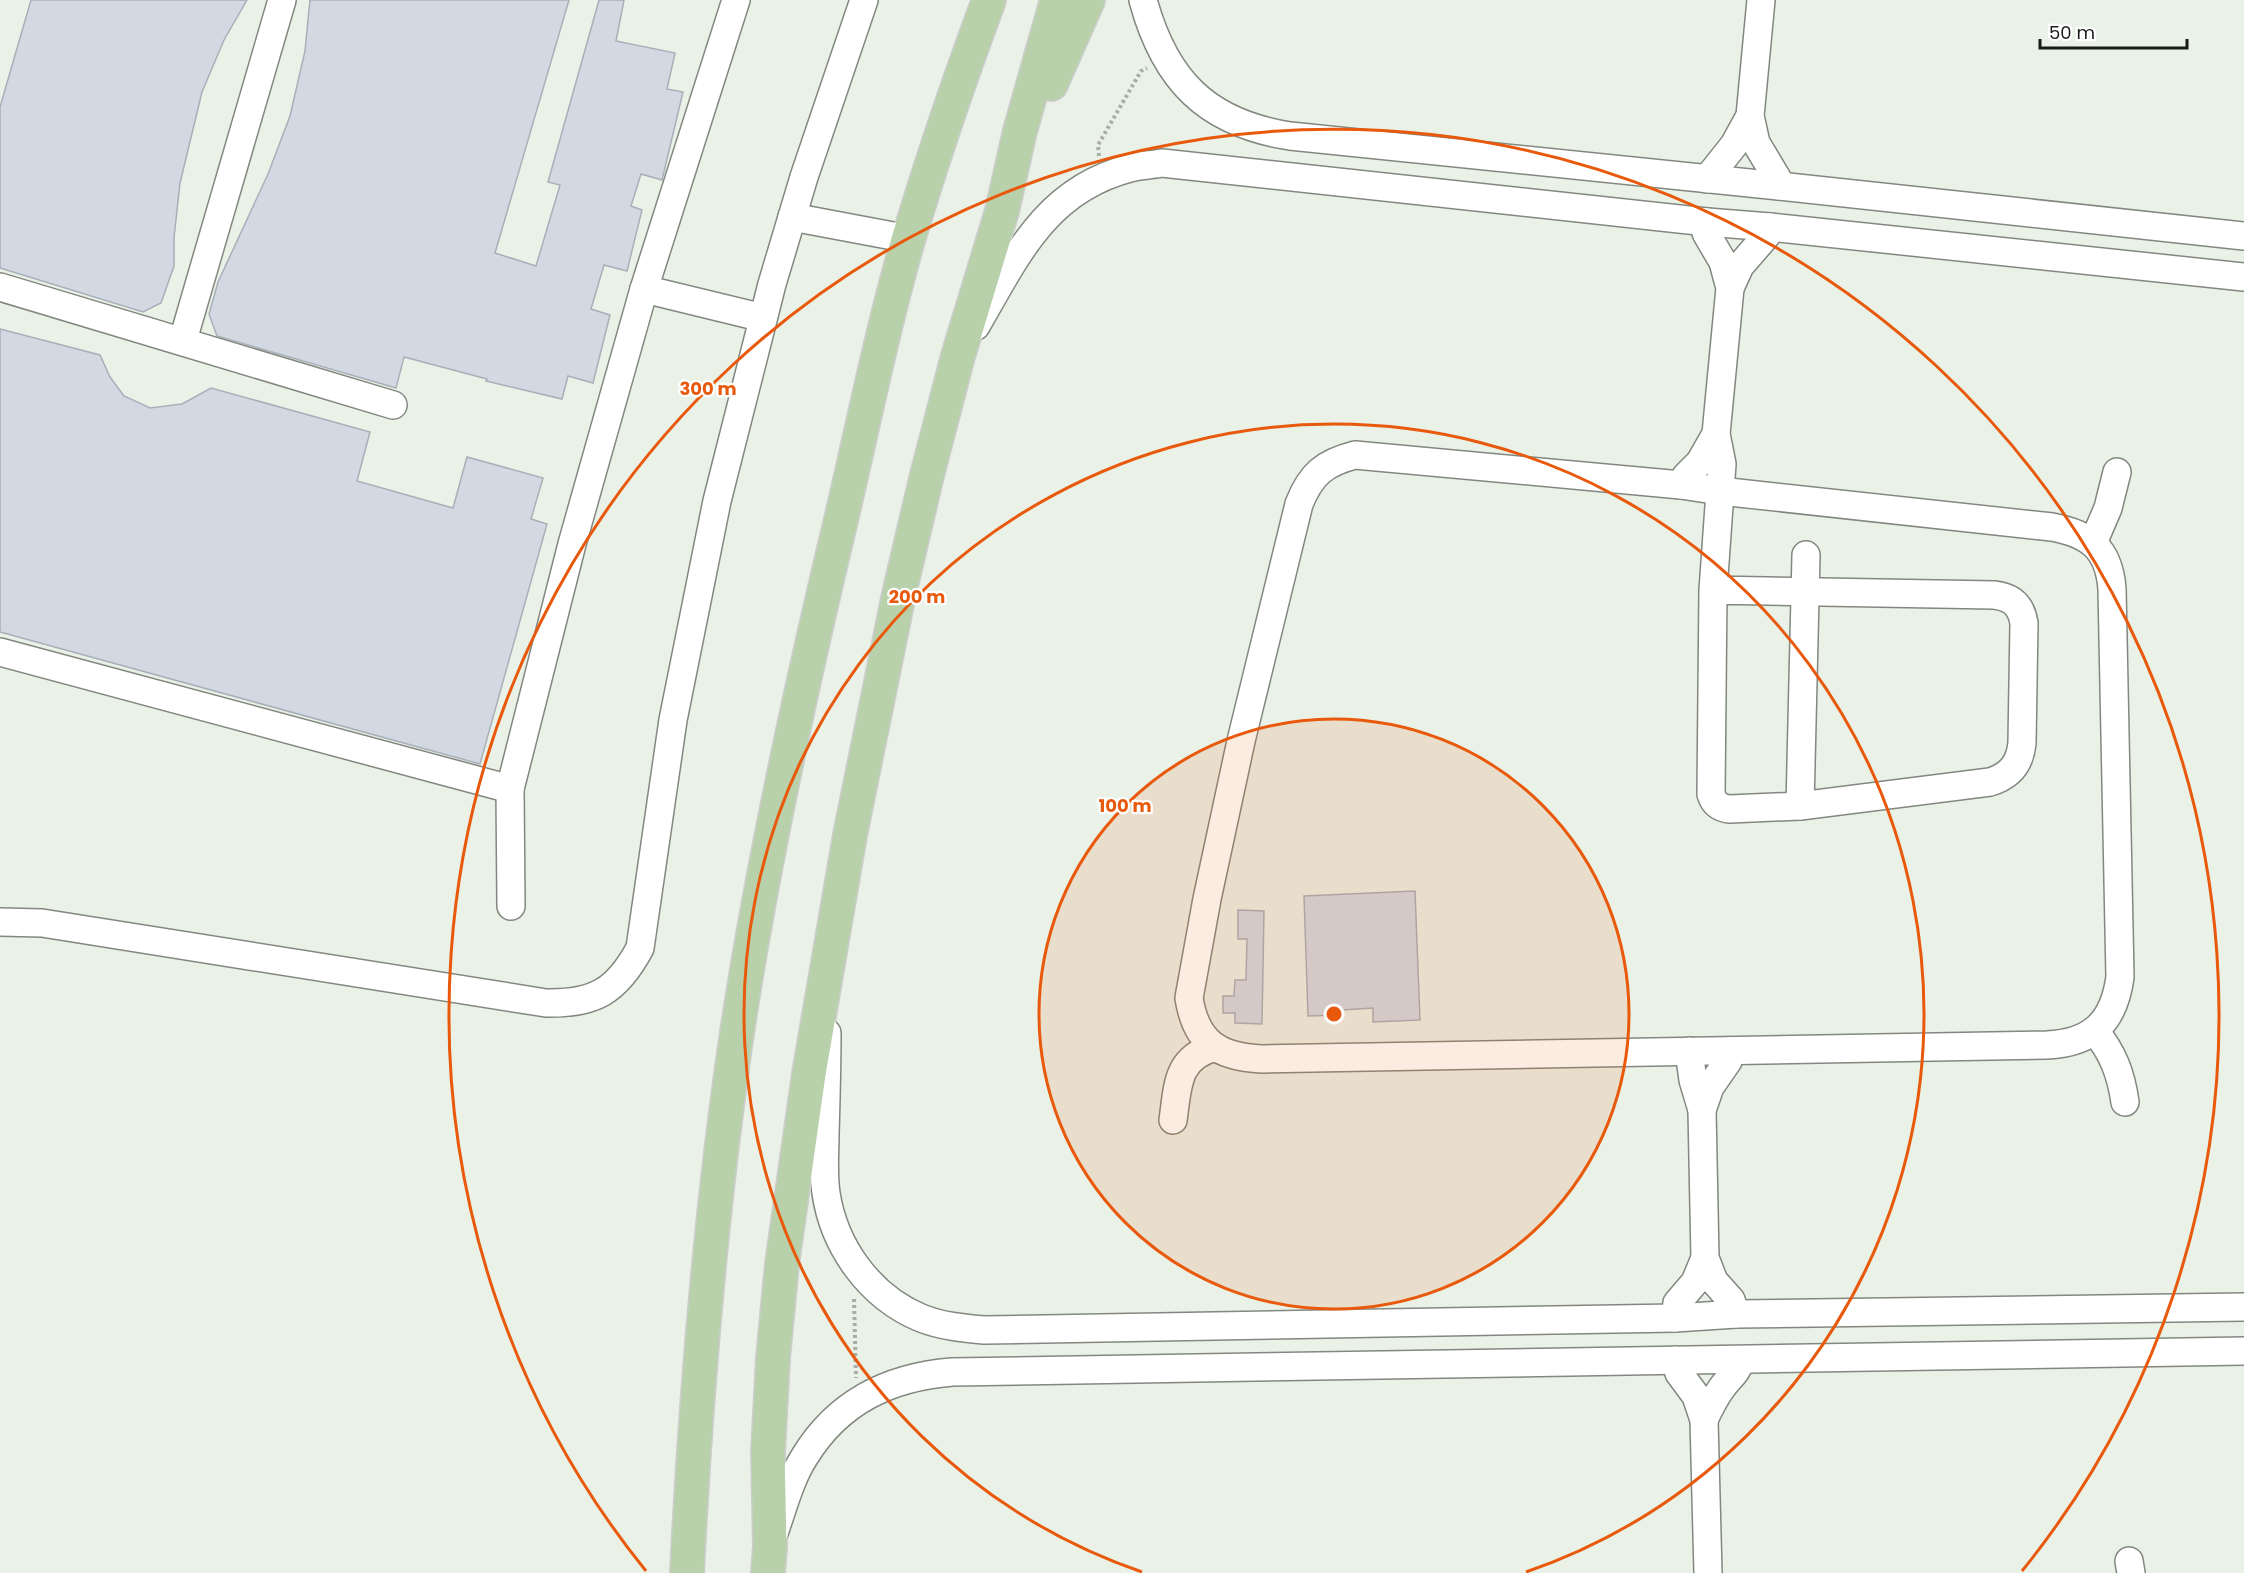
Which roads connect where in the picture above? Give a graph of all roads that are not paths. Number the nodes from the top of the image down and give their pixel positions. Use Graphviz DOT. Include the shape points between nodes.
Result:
graph roads {
  1 [pos="282,0"];
  2 [pos="736,0"];
  3 [pos="864,0"];
  4 [pos="989,0"];
  5 [pos="1057,0"];
  6 [pos="1088,0"];
  7 [pos="1143,0"];
  8 [pos="1761,0"];
  9 [pos="1750,116"];
  10 [pos="1707,179"];
  11 [pos="1779,186"];
  12 [pos="1002,211"];
  13 [pos="792,217"];
  14 [pos="1707,222"];
  15 [pos="1770,227"];
  16 [pos="2244,236"];
  17 [pos="909,240"];
  18 [pos="2244,277"];
  19 [pos="0,287"];
  20 [pos="1730,288"];
  21 [pos="644,289"];
  22 [pos="763,318"];
  23 [pos="183,340"];
  24 [pos="958,356"];
  25 [pos="393,405"];
  26 [pos="1716,434"];
  27 [pos="2117,472"];
  28 [pos="1681,485"];
  29 [pos="1720,491"];
  30 [pos="2093,543"];
  31 [pos="1806,555"];
  32 [pos="1713,590"];
  33 [pos="1805,591"];
  34 [pos="0,652"];
  35 [pos="510,789"];
  36 [pos="1800,806"];
  37 [pos="511,906"];
  38 [pos="0,922"];
  39 [pos="829,956"];
  40 [pos="2095,1031"];
  41 [pos="1215,1047"];
  42 [pos="1689,1051"];
  43 [pos="1730,1051"];
  44 [pos="2126,1102"];
  45 [pos="1702,1110"];
  46 [pos="1173,1120"];
  47 [pos="1705,1258"];
  48 [pos="2244,1307"];
  49 [pos="1736,1314"];
  50 [pos="1675,1318"];
  51 [pos="2244,1351"];
  52 [pos="1675,1360"];
  53 [pos="1740,1360"];
  54 [pos="1704,1420"];
  55 [pos="769,1559"];
  56 [pos="1709,1572"];
  57 [pos="687,1573"];
  1 -- 23 [label="street"];
  2 -- 21 [label="street"];
  3 -- 13 [label="street"];
  4 -- 17 [label="main road"];
  5 -- 12 [label="main road"];
  6 -- 12 [label="main road" via="1038,114"];
  7 -- 10 [label="street" via="1151,30 1184,83 1205,104 1260,131"];
  8 -- 9 [label="street"];
  9 -- 10 [label="street" via="1734,145"];
  9 -- 11 [label="street" via="1760,153"];
  10 -- 11 [label="street"];
  11 -- 16 [label="street"];
  12 -- 24 [label="main road"];
  13 -- 17 [label="street"];
  13 -- 22 [label="street"];
  14 -- 15 [label="street"];
  14 -- 20 [label="street" via="1706,233 1724,262"];
  14 -- 24 [label="street" via="1193,165 1162,163 1131,168 1073,193 1029,237"];
  15 -- 18 [label="street"];
  15 -- 20 [label="street" via="1740,266"];
  17 -- 57 [label="main road" via="801,688 754,925 710,1256"];
  19 -- 23 [label="street"];
  20 -- 26 [label="street"];
  21 -- 22 [label="street"];
  21 -- 35 [label="street" via="572,544"];
  22 -- 38 [label="street" via="719,490 694,610 640,948 613,986 570,1004 546,1003 42,923"];
  23 -- 25 [label="street"];
  24 -- 39 [label="main road" via="885,660"];
  26 -- 28 [label="street"];
  26 -- 29 [label="street" via="1721,457"];
  27 -- 30 [label="street" via="2108,508"];
  28 -- 29 [label="street"];
  28 -- 41 [label="street" via="1355,455 1336,460 1306,486 1240,741 1192,979 1192,1017 1201,1034"];
  29 -- 30 [label="street" via="2052,527 2081,535"];
  29 -- 32 [label="street"];
  30 -- 40 [label="street" via="2111,572 2120,977 2109,1016"];
  31 -- 33 [label="street"];
  32 -- 33 [label="street"];
  32 -- 36 [label="street" via="1713,799 1720,807 1730,809"];
  33 -- 36 [label="street"];
  33 -- 36 [label="street" via="1994,595 2012,599 2024,623 2022,743 2017,764 2001,779"];
  34 -- 35 [label="street"];
  35 -- 37 [label="street"];
  39 -- 50 [label="street" via="825,1192 833,1225 868,1282 893,1303 921,1318 952,1327 984,1330"];
  39 -- 55 [label="main road" via="782,1264 768,1452"];
  40 -- 43 [label="street" via="2064,1044"];
  40 -- 44 [label="street" via="2113,1056"];
  41 -- 42 [label="street" via="1246,1059"];
  41 -- 46 [label="street" via="1202,1051 1183,1070"];
  42 -- 43 [label="street"];
  42 -- 45 [label="street"];
  43 -- 45 [label="street"];
  45 -- 47 [label="street"];
  47 -- 49 [label="street" via="1714,1281 1731,1300"];
  47 -- 50 [label="street" via="1695,1282 1677,1303"];
  48 -- 49 [label="street"];
  49 -- 50 [label="street"];
  51 -- 53 [label="street"];
  52 -- 53 [label="street"];
  52 -- 54 [label="street" via="1696,1396"];
  52 -- 55 [label="street" via="922,1374 867,1396 842,1412 821,1433 791,1484"];
  53 -- 54 [label="street" via="1734,1376 1720,1391"];
  54 -- 56 [label="street"];
}
